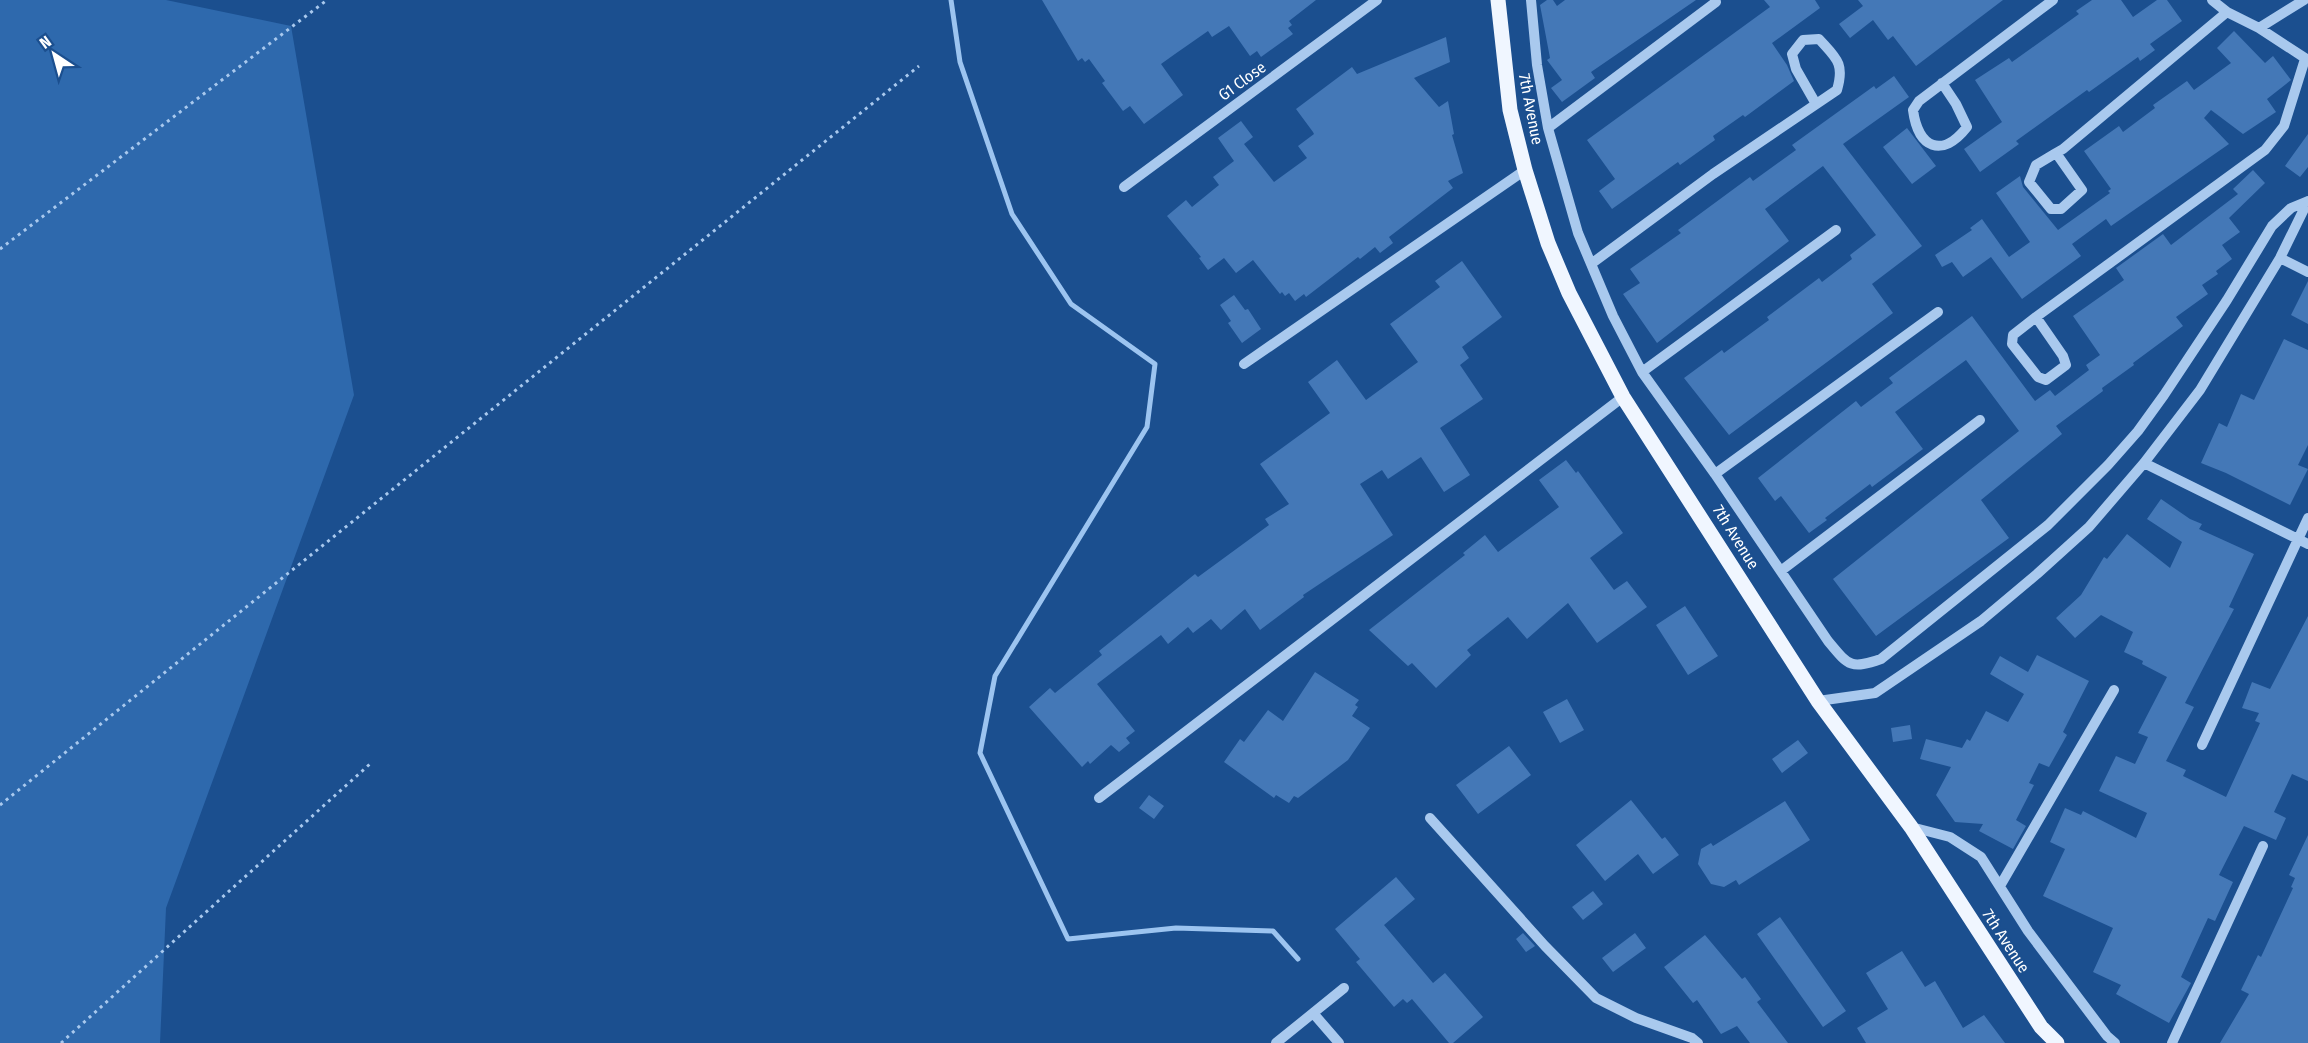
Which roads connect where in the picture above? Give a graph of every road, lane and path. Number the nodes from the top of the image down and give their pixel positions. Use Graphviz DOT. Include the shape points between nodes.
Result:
graph roads {
  1 [pos="327,0"];
  2 [pos="1377,0"];
  3 [pos="1498,0"];
  4 [pos="1531,0"];
  5 [pos="2053,0"];
  6 [pos="2212,0"];
  7 [pos="2304,0"];
  8 [pos="1716,2"];
  9 [pos="2227,12"];
  10 [pos="2259,28"];
  11 [pos="2307,60"];
  12 [pos="919,66"];
  13 [pos="1942,83"];
  14 [pos="1816,104"];
  15 [pos="1548,128"];
  16 [pos="2056,153"];
  17 [pos="1525,170"];
  18 [pos="1124,186"];
  19 [pos="2308,201"];
  20 [pos="1836,230"];
  21 [pos="0,249"];
  22 [pos="2280,258"];
  23 [pos="1591,264"];
  24 [pos="2308,272"];
  25 [pos="1938,312"];
  26 [pos="2036,317"];
  27 [pos="1244,364"];
  28 [pos="1642,372"];
  29 [pos="1623,397"];
  30 [pos="1980,420"];
  31 [pos="2144,463"];
  32 [pos="1715,474"];
  33 [pos="2308,518"];
  34 [pos="2303,542"];
  35 [pos="1782,570"];
  36 [pos="2114,690"];
  37 [pos="1818,701"];
  38 [pos="2202,745"];
  39 [pos="371,762"];
  40 [pos="1099,798"];
  41 [pos="0,805"];
  42 [pos="1430,818"];
  43 [pos="1911,828"];
  44 [pos="2263,846"];
  45 [pos="2000,885"];
  46 [pos="1344,987"];
  47 [pos="1313,1013"];
  48 [pos="61,1043"];
  49 [pos="1276,1043"];
  50 [pos="1339,1043"];
  51 [pos="1698,1043"];
  52 [pos="2057,1043"];
  53 [pos="2115,1043"];
  54 [pos="2172,1043"];
  1 -- 21 [label="path"];
  2 -- 18 [label="street, G1 Close"];
  3 -- 17 [label="main road, 7th Avenue" via="1510,110"];
  4 -- 15 [label="street"];
  5 -- 13 [label="street"];
  6 -- 9 [label="street"];
  7 -- 10 [label="street"];
  8 -- 15 [label="street"];
  9 -- 10 [label="street"];
  9 -- 16 [label="street"];
  10 -- 11 [label="street"];
  11 -- 26 [label="street" via="2284,126 2265,150"];
  12 -- 41 [label="path"];
  13 -- 13 [label="street" via="1913,110 1923,138 1943,147 1957,140 1967,127"];
  14 -- 14 [label="street" via="1836,90 1842,73 1819,39 1803,40 1792,54"];
  14 -- 23 [label="street"];
  15 -- 23 [label="street" via="1578,233"];
  16 -- 16 [label="street" via="2036,165 2029,182 2051,209 2061,209 2082,190"];
  17 -- 27 [label="street"];
  17 -- 29 [label="main road, 7th Avenue" via="1548,243 1569,292"];
  19 -- 22 [label="street"];
  19 -- 35 [label="street" via="2291,208 2272,226 2157,404 2108,465 2048,525 1881,659 1861,666 1844,660"];
  20 -- 28 [label="street"];
  22 -- 24 [label="street"];
  22 -- 31 [label="street" via="2200,390"];
  23 -- 28 [label="street"];
  25 -- 32 [label="street"];
  26 -- 26 [label="street" via="2013,335 2012,344 2038,377 2046,380 2066,365"];
  28 -- 32 [label="street"];
  29 -- 37 [label="main road, 7th Avenue"];
  29 -- 40 [label="street"];
  30 -- 35 [label="street"];
  31 -- 34 [label="street"];
  31 -- 37 [label="street" via="2089,527 1981,621 1875,693"];
  32 -- 35 [label="street"];
  33 -- 34 [label="street"];
  34 -- 38 [label="street"];
  36 -- 45 [label="street"];
  37 -- 43 [label="main road, 7th Avenue"];
  39 -- 48 [label="path"];
  42 -- 51 [label="street" via="1596,998"];
  43 -- 45 [label="street" via="1950,837 1980,857"];
  43 -- 52 [label="main road, 7th Avenue" via="2042,1027"];
  44 -- 54 [label="street"];
  45 -- 53 [label="street" via="2028,931"];
  46 -- 47 [label="street"];
  47 -- 49 [label="street"];
  47 -- 50 [label="street"];
}
